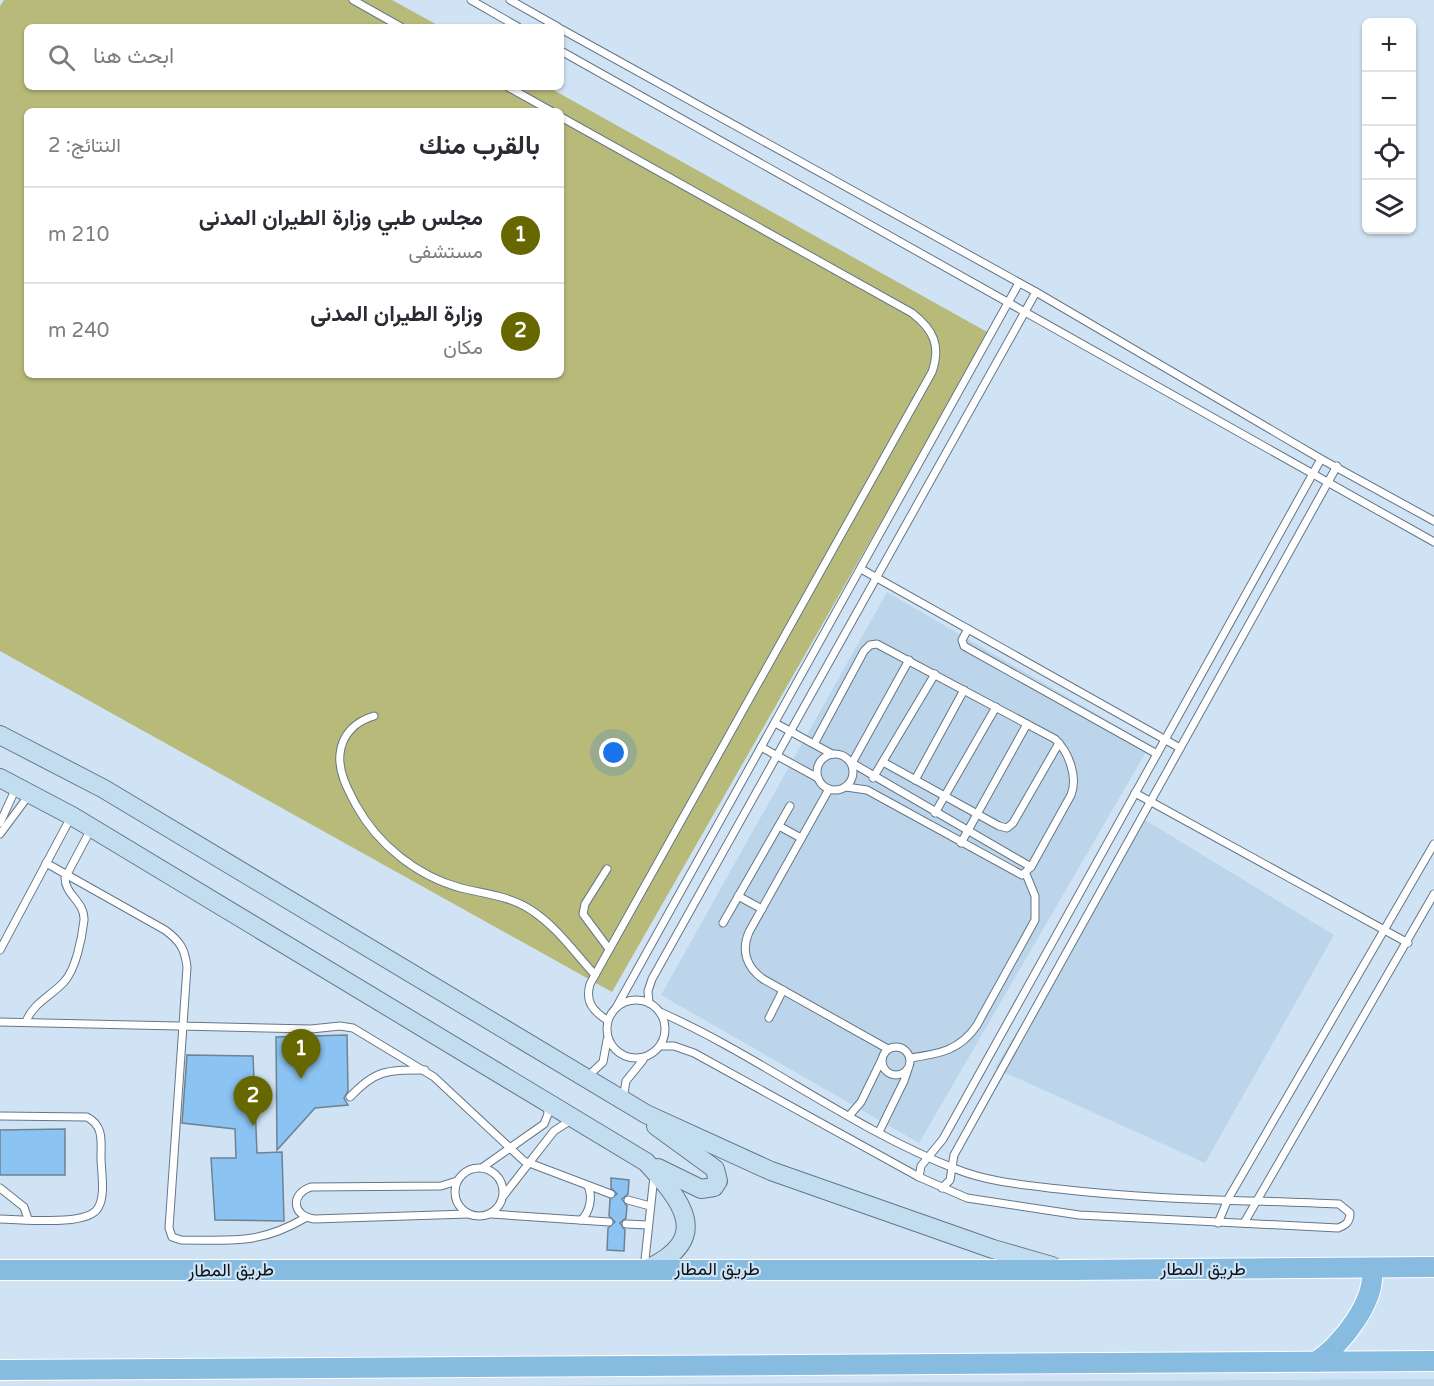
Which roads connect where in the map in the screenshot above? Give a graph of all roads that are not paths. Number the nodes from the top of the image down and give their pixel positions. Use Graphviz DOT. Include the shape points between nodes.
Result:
graph roads {
  1 [pos="353,0"];
  2 [pos="471,0"];
  3 [pos="510,0"];
  4 [pos="396,24"];
  5 [pos="513,24"];
  6 [pos="553,24"];
  7 [pos="564,30"];
  8 [pos="564,53"];
  9 [pos="513,90"];
  10 [pos="546,108"];
  11 [pos="564,119"];
  12 [pos="1019,283"];
  13 [pos="1036,292"];
  14 [pos="1008,303"];
  15 [pos="1025,313"];
  16 [pos="1321,459"];
  17 [pos="1337,466"];
  18 [pos="1313,473"];
  19 [pos="1328,482"];
  20 [pos="1434,520"];
  21 [pos="1434,542"];
  22 [pos="861,569"];
  23 [pos="876,578"];
  24 [pos="968,629"];
  25 [pos="909,660"];
  26 [pos="935,674"];
  27 [pos="964,690"];
  28 [pos="996,707"];
  29 [pos="374,716"];
  30 [pos="775,723"];
  31 [pos="1026,724"];
  32 [pos="791,731"];
  33 [pos="0,735"];
  34 [pos="1165,739"];
  35 [pos="1059,743"];
  36 [pos="814,744"];
  37 [pos="761,747"];
  38 [pos="1180,748"];
  39 [pos="832,754"];
  40 [pos="1157,754"];
  41 [pos="777,756"];
  42 [pos="883,762"];
  43 [pos="852,763"];
  44 [pos="0,777"];
  45 [pos="818,778"];
  46 [pos="873,778"];
  47 [pos="915,780"];
  48 [pos="846,787"];
  49 [pos="24,789"];
  50 [pos="829,789"];
  51 [pos="1135,792"];
  52 [pos="945,796"];
  53 [pos="1150,800"];
  54 [pos="790,806"];
  55 [pos="936,813"];
  56 [pos="977,814"];
  57 [pos="72,816"];
  58 [pos="0,823"];
  59 [pos="779,826"];
  60 [pos="92,827"];
  61 [pos="968,831"];
  62 [pos="0,834"];
  63 [pos="801,838"];
  64 [pos="961,843"];
  65 [pos="1434,844"];
  66 [pos="46,863"];
  67 [pos="1031,867"];
  68 [pos="607,869"];
  69 [pos="1026,874"];
  70 [pos="67,875"];
  71 [pos="1434,894"];
  72 [pos="738,896"];
  73 [pos="762,909"];
  74 [pos="723,923"];
  75 [pos="1386,930"];
  76 [pos="1408,943"];
  77 [pos="609,949"];
  78 [pos="0,950"];
  79 [pos="596,975"];
  80 [pos="783,990"];
  81 [pos="649,1003"];
  82 [pos="617,1006"];
  83 [pos="660,1012"];
  84 [pos="769,1018"];
  85 [pos="607,1020"];
  86 [pos="0,1022"];
  87 [pos="26,1023"];
  88 [pos="182,1025"];
  89 [pos="607,1037"];
  90 [pos="661,1046"];
  91 [pos="888,1049"];
  92 [pos="646,1057"];
  93 [pos="910,1058"];
  94 [pos="882,1059"];
  95 [pos="908,1068"];
  96 [pos="425,1070"];
  97 [pos="585,1079"];
  98 [pos="351,1097"];
  99 [pos="545,1101"];
  100 [pos="623,1101"];
  101 [pos="646,1114"];
  102 [pos="0,1116"];
  103 [pos="849,1116"];
  104 [pos="575,1119"];
  105 [pos="879,1132"];
  106 [pos="509,1149"];
  107 [pos="929,1158"];
  108 [pos="529,1164"];
  109 [pos="650,1166"];
  110 [pos="483,1167"];
  111 [pos="951,1167"];
  112 [pos="919,1177"];
  113 [pos="457,1181"];
  114 [pos="588,1186"];
  115 [pos="942,1188"];
  116 [pos="0,1189"];
  117 [pos="610,1194"];
  118 [pos="504,1195"];
  119 [pos="1228,1199"];
  120 [pos="628,1200"];
  121 [pos="1256,1200"];
  122 [pos="650,1206"];
  123 [pos="468,1214"];
  124 [pos="490,1214"];
  125 [pos="305,1218"];
  126 [pos="0,1219"];
  127 [pos="28,1219"];
  128 [pos="581,1220"];
  129 [pos="609,1222"];
  130 [pos="1218,1223"];
  131 [pos="1244,1223"];
  132 [pos="626,1224"];
  133 [pos="648,1226"];
  134 [pos="1434,1267"];
  135 [pos="1371,1268"];
  136 [pos="646,1269"];
  137 [pos="0,1270"];
  138 [pos="1071,1270"];
  139 [pos="1434,1361"];
  140 [pos="1315,1362"];
  141 [pos="0,1370"];
  1 -- 4 [label="lane"];
  2 -- 5 [label="lane"];
  3 -- 6 [label="lane"];
  7 -- 12 [label="lane"];
  8 -- 14 [label="lane"];
  9 -- 10 [label="lane"];
  11 -- 77 [label="lane" via="912,313 933,333 937,346 932,372"];
  12 -- 13 [label="lane"];
  12 -- 14 [label="lane"];
  13 -- 15 [label="lane"];
  13 -- 16 [label="lane"];
  14 -- 15 [label="lane"];
  14 -- 22 [label="lane"];
  15 -- 18 [label="lane"];
  15 -- 23 [label="lane"];
  16 -- 17 [label="lane"];
  16 -- 18 [label="lane"];
  17 -- 19 [label="lane"];
  17 -- 20 [label="lane"];
  18 -- 19 [label="lane"];
  18 -- 34 [label="lane"];
  19 -- 21 [label="lane"];
  19 -- 38 [label="lane"];
  22 -- 23 [label="lane"];
  22 -- 30 [label="lane"];
  23 -- 24 [label="lane"];
  23 -- 32 [label="lane"];
  24 -- 34 [label="lane"];
  24 -- 40 [label="lane" via="962,640 964,646"];
  25 -- 26 [label="lane"];
  25 -- 36 [label="lane" via="881,645 867,648"];
  25 -- 43 [label="lane"];
  26 -- 27 [label="lane"];
  26 -- 42 [label="lane"];
  27 -- 28 [label="lane"];
  27 -- 47 [label="lane"];
  28 -- 31 [label="lane"];
  28 -- 52 [label="lane"];
  29 -- 79 [label="lane" via="359,722 346,734 339,758 342,775 362,816 379,837 428,875 529,909"];
  30 -- 32 [label="lane"];
  30 -- 37 [label="lane"];
  31 -- 35 [label="lane"];
  31 -- 56 [label="lane"];
  32 -- 36 [label="lane"];
  32 -- 41 [label="lane"];
  33 -- 97 [label="street" via="104,789"];
  34 -- 38 [label="lane"];
  34 -- 40 [label="lane"];
  35 -- 56 [label="lane" via="1011,826 1004,828"];
  35 -- 67 [label="lane" via="1073,774 1073,789"];
  36 -- 39 [label="lane"];
  37 -- 41 [label="lane"];
  37 -- 82 [label="lane"];
  38 -- 53 [label="lane"];
  39 -- 43 [label="lane" via="843,755"];
  39 -- 45 [label="lane" via="821,760"];
  40 -- 51 [label="lane"];
  41 -- 45 [label="lane"];
  41 -- 81 [label="lane" via="652,979"];
  42 -- 46 [label="lane"];
  42 -- 47 [label="lane"];
  43 -- 46 [label="lane"];
  43 -- 48 [label="lane" via="854,774"];
  44 -- 49 [label="street"];
  45 -- 50 [label="lane"];
  46 -- 55 [label="lane"];
  47 -- 52 [label="lane"];
  48 -- 50 [label="lane"];
  48 -- 64 [label="lane" via="867,790"];
  49 -- 57 [label="street"];
  49 -- 58 [label="lane"];
  49 -- 62 [label="lane"];
  50 -- 63 [label="lane"];
  51 -- 53 [label="lane"];
  51 -- 107 [label="lane"];
  52 -- 55 [label="lane"];
  52 -- 56 [label="lane"];
  53 -- 75 [label="lane"];
  53 -- 111 [label="lane" via="954,1155"];
  54 -- 59 [label="lane"];
  55 -- 61 [label="lane"];
  56 -- 61 [label="lane"];
  57 -- 60 [label="street"];
  57 -- 66 [label="lane"];
  59 -- 63 [label="lane"];
  59 -- 72 [label="lane"];
  60 -- 70 [label="lane"];
  60 -- 99 [label="street"];
  61 -- 64 [label="lane"];
  61 -- 67 [label="lane"];
  63 -- 73 [label="lane"];
  64 -- 69 [label="lane" via="1016,874"];
  65 -- 75 [label="lane"];
  66 -- 70 [label="lane"];
  66 -- 78 [label="lane"];
  67 -- 69 [label="lane"];
  68 -- 77 [label="lane" via="583,914"];
  69 -- 93 [label="lane" via="1035,896 1035,920 977,1025 966,1040 950,1051"];
  70 -- 87 [label="lane" via="65,883 80,903 84,916 72,967 65,981 31,1010"];
  70 -- 88 [label="lane" via="177,939 185,950 187,967"];
  71 -- 76 [label="lane"];
  72 -- 73 [label="lane"];
  72 -- 74 [label="lane"];
  73 -- 80 [label="lane" via="746,938 746,959 756,974"];
  75 -- 76 [label="lane"];
  75 -- 119 [label="lane"];
  76 -- 121 [label="lane"];
  77 -- 79 [label="lane"];
  79 -- 85 [label="lane" via="588,1001"];
  80 -- 84 [label="lane"];
  80 -- 91 [label="lane"];
  81 -- 82 [label="lane" via="633,1000"];
  81 -- 83 [label="lane"];
  82 -- 85 [label="lane"];
  83 -- 90 [label="lane" via="665,1029"];
  83 -- 103 [label="lane" via="698,1029"];
  85 -- 89 [label="lane"];
  86 -- 87 [label="lane"];
  87 -- 88 [label="lane"];
  88 -- 96 [label="lane" via="311,1029 346,1026"];
  88 -- 125 [label="lane" via="169,1228 172,1237 258,1239"];
  89 -- 92 [label="lane" via="618,1053 637,1059"];
  89 -- 97 [label="lane" via="603,1062"];
  90 -- 92 [label="lane"];
  90 -- 112 [label="lane" via="694,1053"];
  91 -- 93 [label="lane" via="899,1047"];
  91 -- 94 [label="lane"];
  92 -- 100 [label="lane" via="631,1071"];
  93 -- 95 [label="lane"];
  94 -- 95 [label="lane" via="884,1069 893,1075"];
  94 -- 103 [label="lane" via="861,1102"];
  95 -- 105 [label="lane"];
  96 -- 98 [label="lane" via="381,1072 365,1081"];
  96 -- 106 [label="lane"];
  97 -- 100 [label="street"];
  99 -- 104 [label="street"];
  99 -- 106 [label="lane" via="548,1114 544,1124"];
  100 -- 101 [label="street"];
  101 -- 109 [label="street" via="666,1135 715,1169 718,1181 714,1187 701,1190"];
  101 -- 138 [label="street" via="806,1184 993,1249"];
  102 -- 127 [label="lane" via="87,1117 99,1127 102,1193 98,1208 79,1220"];
  103 -- 105 [label="lane"];
  104 -- 108 [label="lane" via="559,1126"];
  104 -- 109 [label="street"];
  105 -- 107 [label="lane"];
  106 -- 108 [label="lane"];
  106 -- 110 [label="lane"];
  107 -- 111 [label="lane"];
  107 -- 112 [label="lane" via="921,1166"];
  108 -- 114 [label="lane"];
  108 -- 118 [label="lane"];
  109 -- 122 [label="lane"];
  109 -- 136 [label="street" via="678,1198 686,1223 673,1254"];
  110 -- 113 [label="lane" via="468,1170"];
  110 -- 118 [label="lane" via="501,1180"];
  111 -- 115 [label="lane" via="950,1180"];
  111 -- 119 [label="lane" via="996,1180 1083,1192"];
  112 -- 115 [label="lane"];
  113 -- 123 [label="lane" via="457,1203"];
  113 -- 125 [label="lane" via="441,1186 311,1188 297,1196 295,1205"];
  114 -- 117 [label="lane"];
  114 -- 128 [label="lane" via="591,1196"];
  115 -- 130 [label="lane" via="988,1202 1079,1215"];
  116 -- 127 [label="lane" via="24,1207"];
  118 -- 124 [label="lane"];
  119 -- 121 [label="lane"];
  119 -- 130 [label="lane"];
  120 -- 122 [label="lane"];
  121 -- 131 [label="lane"];
  121 -- 131 [label="lane" via="1339,1204 1346,1208 1350,1219 1338,1228"];
  122 -- 133 [label="lane"];
  123 -- 124 [label="lane"];
  123 -- 125 [label="lane"];
  124 -- 128 [label="lane"];
  126 -- 127 [label="lane"];
  128 -- 129 [label="lane"];
  130 -- 131 [label="lane"];
  132 -- 133 [label="lane"];
  133 -- 136 [label="lane"];
  134 -- 135 [label="main road, طريق المطار"];
  135 -- 138 [label="main road, طريق المطار"];
  135 -- 140 [label="main road" via="1371,1294 1336,1346"];
  136 -- 137 [label="main road, طريق المطار"];
  136 -- 138 [label="main road, طريق المطار"];
  139 -- 140 [label="main road"];
  140 -- 141 [label="main road"];
}
